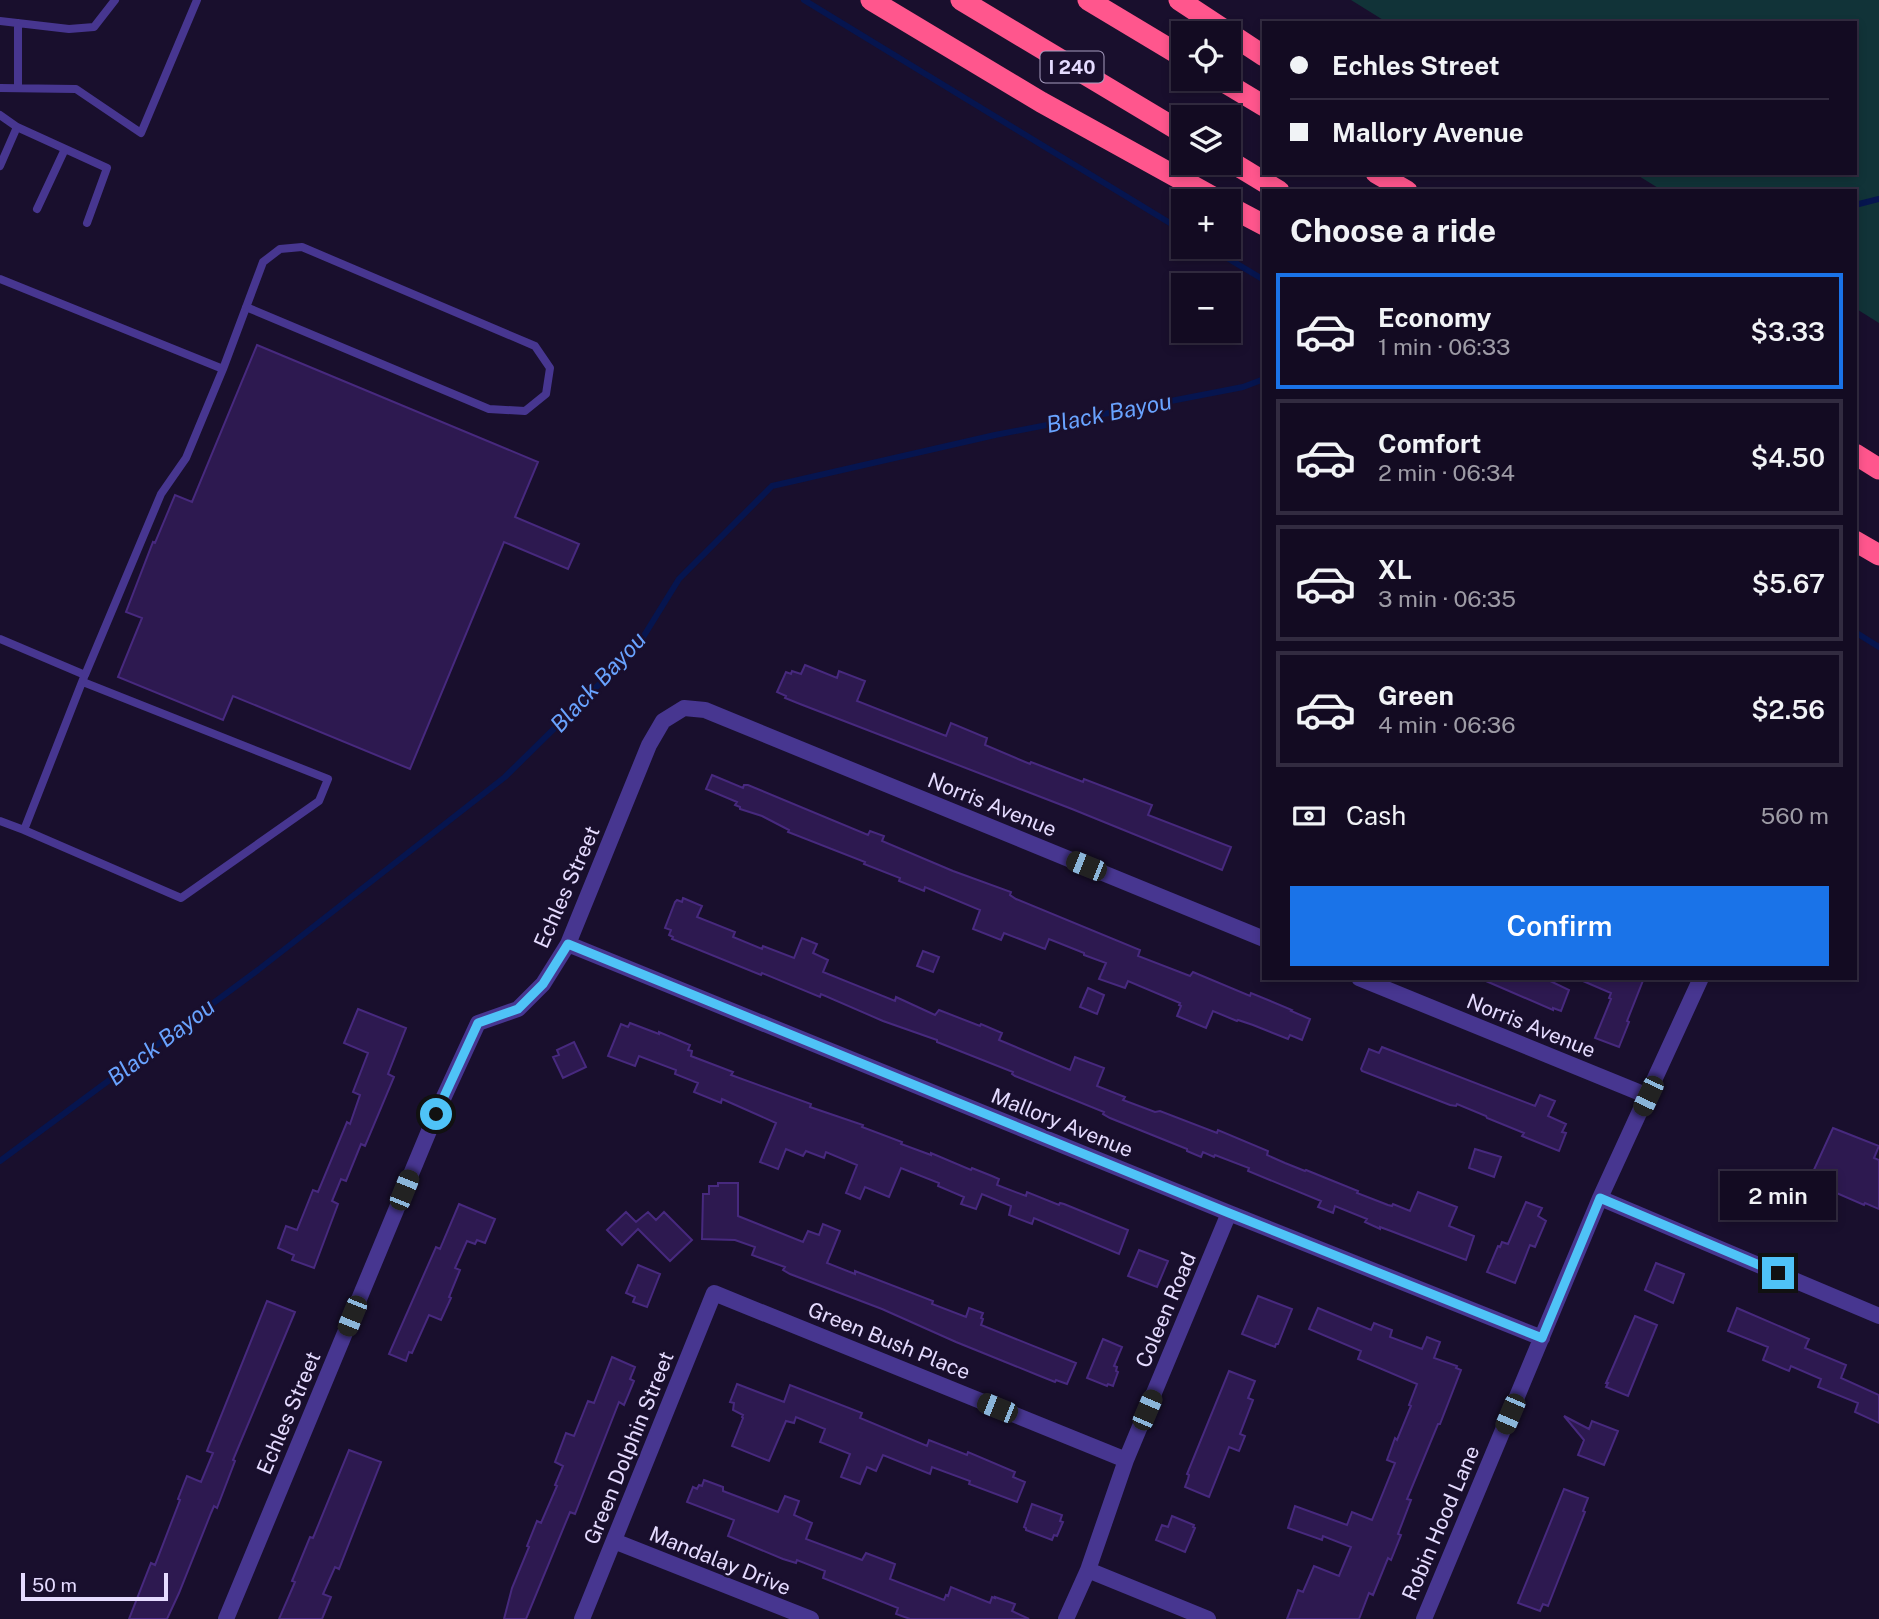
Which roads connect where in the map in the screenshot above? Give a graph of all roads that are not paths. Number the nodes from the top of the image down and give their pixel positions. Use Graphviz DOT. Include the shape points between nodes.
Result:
graph roads {
  1 [pos="115,0"];
  2 [pos="197,0"];
  3 [pos="870,0"];
  4 [pos="961,0"];
  5 [pos="1088,0"];
  6 [pos="1179,0"];
  7 [pos="0,21"];
  8 [pos="18,23"];
  9 [pos="1171,50"];
  10 [pos="1262,55"];
  11 [pos="0,88"];
  12 [pos="18,88"];
  13 [pos="1239,91"];
  14 [pos="1262,105"];
  15 [pos="0,115"];
  16 [pos="1171,126"];
  17 [pos="17,127"];
  18 [pos="65,149"];
  19 [pos="0,166"];
  20 [pos="1241,168"];
  21 [pos="1379,175"];
  22 [pos="1408,175"];
  23 [pos="1198,189"];
  24 [pos="1276,189"];
  25 [pos="1404,189"];
  26 [pos="1418,189"];
  27 [pos="37,209"];
  28 [pos="1241,213"];
  29 [pos="87,223"];
  30 [pos="1262,224"];
  31 [pos="0,279"];
  32 [pos="246,307"];
  33 [pos="223,369"];
  34 [pos="1857,455"];
  35 [pos="1879,468"];
  36 [pos="1857,542"];
  37 [pos="1879,555"];
  38 [pos="0,639"];
  39 [pos="84,678"];
  40 [pos="705,710"];
  41 [pos="0,821"];
  42 [pos="24,830"];
  43 [pos="1262,938"];
  44 [pos="568,944"];
  45 [pos="1364,980"];
  46 [pos="1700,980"];
  47 [pos="1648,1096"];
  48 [pos="1600,1198"];
  49 [pos="1229,1213"];
  50 [pos="714,1293"];
  51 [pos="1879,1316"];
  52 [pos="1542,1338"];
  53 [pos="1126,1460"];
  54 [pos="614,1541"];
  55 [pos="1088,1570"];
  56 [pos="226,1619"];
  57 [pos="582,1619"];
  58 [pos="811,1619"];
  59 [pos="1066,1619"];
  60 [pos="1208,1619"];
  61 [pos="1424,1619"];
  1 -- 8 [label="lane" via="94,27"];
  2 -- 12 [label="lane" via="141,133 76,89"];
  3 -- 23 [label="highway" via="1041,103"];
  4 -- 16 [label="highway, I 240"];
  5 -- 9 [label="highway"];
  6 -- 10 [label="highway"];
  7 -- 8 [label="lane"];
  8 -- 12 [label="lane"];
  11 -- 12 [label="lane"];
  13 -- 14 [label="highway"];
  15 -- 17 [label="lane"];
  17 -- 18 [label="lane"];
  17 -- 19 [label="lane"];
  18 -- 27 [label="lane"];
  18 -- 29 [label="lane" via="107,168"];
  20 -- 24 [label="highway"];
  21 -- 25 [label="highway"];
  22 -- 26 [label="highway"];
  28 -- 30 [label="highway"];
  31 -- 33 [label="lane"];
  32 -- 32 [label="lane" via="262,262 280,249 302,247 535,346 550,368 546,394 525,411 489,409"];
  32 -- 33 [label="lane"];
  33 -- 39 [label="lane" via="186,458 161,494"];
  34 -- 35 [label="highway"];
  36 -- 37 [label="highway"];
  38 -- 39 [label="lane"];
  39 -- 42 [label="lane"];
  39 -- 42 [label="lane" via="328,779 319,801 181,898"];
  40 -- 43 [label="street, Norris Avenue"];
  40 -- 44 [label="street, Echles Street" via="684,708 663,721"];
  41 -- 42 [label="lane"];
  44 -- 49 [label="street, Mallory Avenue"];
  44 -- 56 [label="street, Echles Street" via="543,984 518,1009 478,1023"];
  45 -- 47 [label="street, Norris Avenue"];
  46 -- 47 [label="street, Robin Hood Lane"];
  47 -- 48 [label="street, Robin Hood Lane"];
  48 -- 51 [label="street"];
  48 -- 52 [label="street, Robin Hood Lane"];
  49 -- 52 [label="street, Mallory Avenue"];
  49 -- 53 [label="street, Coleen Road"];
  50 -- 53 [label="street, Green Bush Place"];
  50 -- 54 [label="street, Green Dolphin Street"];
  52 -- 61 [label="street, Robin Hood Lane"];
  53 -- 55 [label="street, Coleen Road"];
  54 -- 57 [label="street, Green Dolphin Street"];
  54 -- 58 [label="street, Mandalay Drive"];
  55 -- 59 [label="street, Coleen Road"];
  55 -- 60 [label="street"];
}
